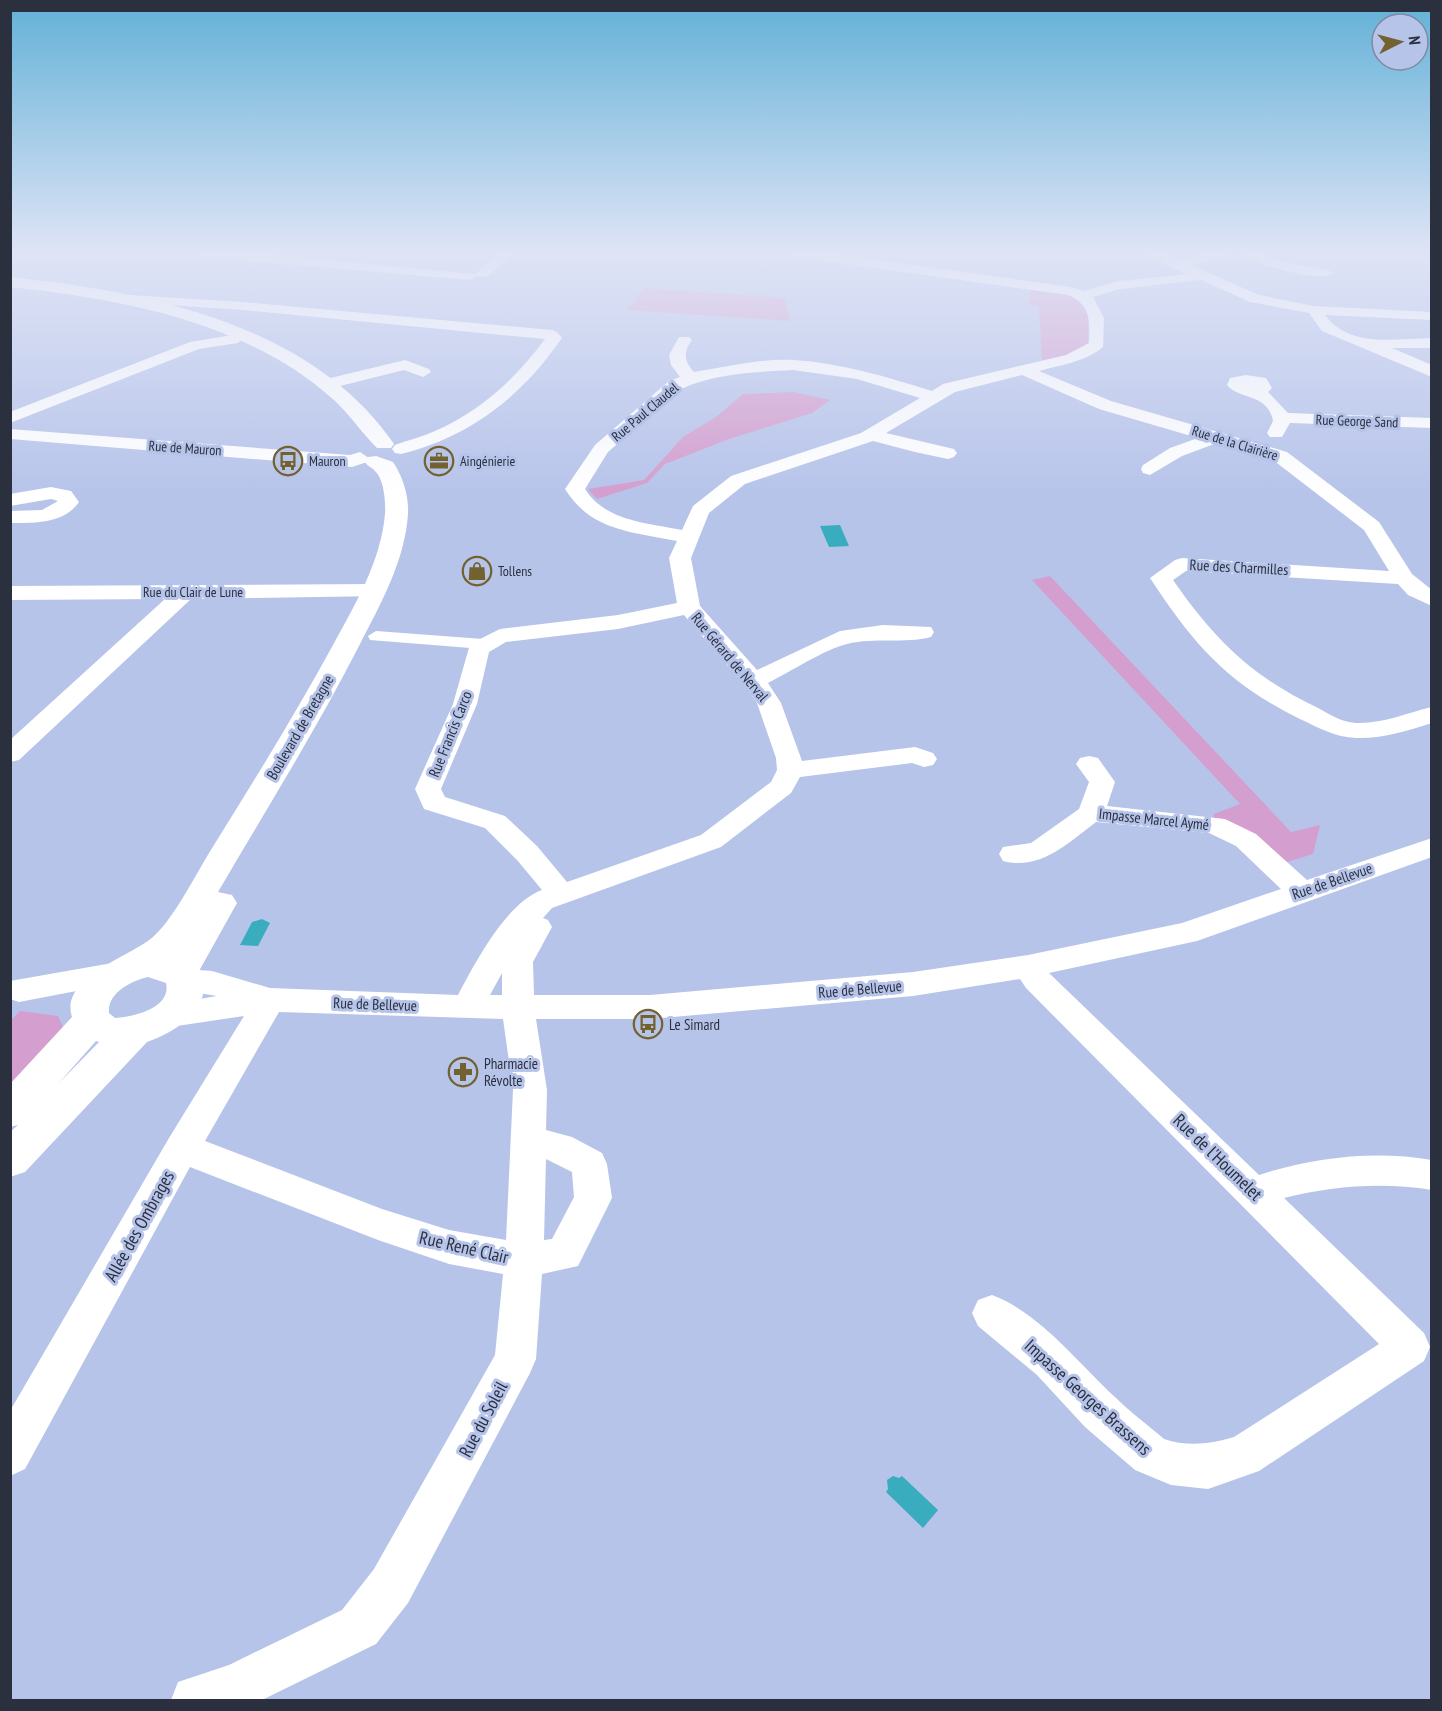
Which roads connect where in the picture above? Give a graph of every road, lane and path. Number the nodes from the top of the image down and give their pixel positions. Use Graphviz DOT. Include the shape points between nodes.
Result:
graph roads {
  1 [pos="211,333"];
  2 [pos="216,333"];
  3 [pos="240,333"];
  4 [pos="529,333"];
  5 [pos="1097,333"];
  6 [pos="1338,333"];
  7 [pos="233,340"];
  8 [pos="684,340"];
  9 [pos="1431,343"];
  10 [pos="196,345"];
  11 [pos="1366,345"];
  12 [pos="1025,370"];
  13 [pos="423,372"];
  14 [pos="1431,372"];
  15 [pos="690,378"];
  16 [pos="324,385"];
  17 [pos="1256,391"];
  18 [pos="932,396"];
  19 [pos="10,418"];
  20 [pos="1283,418"];
  21 [pos="1431,423"];
  22 [pos="10,434"];
  23 [pos="873,435"];
  24 [pos="1218,437"];
  25 [pos="1258,448"];
  26 [pos="381,453"];
  27 [pos="948,453"];
  28 [pos="1150,469"];
  29 [pos="10,500"];
  30 [pos="10,518"];
  31 [pos="687,537"];
  32 [pos="1404,578"];
  33 [pos="375,591"];
  34 [pos="185,592"];
  35 [pos="10,593"];
  36 [pos="1431,600"];
  37 [pos="689,607"];
  38 [pos="923,632"];
  39 [pos="376,636"];
  40 [pos="483,644"];
  41 [pos="754,681"];
  42 [pos="1431,714"];
  43 [pos="10,754"];
  44 [pos="924,759"];
  45 [pos="1089,764"];
  46 [pos="790,770"];
  47 [pos="1091,813"];
  48 [pos="1431,847"];
  49 [pos="1013,854"];
  50 [pos="1302,891"];
  51 [pos="560,893"];
  52 [pos="1028,966"];
  53 [pos="126,970"];
  54 [pos="183,977"];
  55 [pos="15,989"];
  56 [pos="270,1000"];
  57 [pos="468,1007"];
  58 [pos="518,1008"];
  59 [pos="91,1015"];
  60 [pos="170,1015"];
  61 [pos="133,1032"];
  62 [pos="10,1111"];
  63 [pos="529,1141"];
  64 [pos="182,1148"];
  65 [pos="10,1160"];
  66 [pos="1431,1175"];
  67 [pos="1254,1192"];
  68 [pos="524,1260"];
  69 [pos="992,1313"];
  70 [pos="1410,1347"];
  71 [pos="10,1454"];
  72 [pos="196,1701"];
  1 -- 10 [label="street"];
  2 -- 7 [label="main road, Boulevard de Bretagne"];
  3 -- 16 [label="main road, Boulevard de Bretagne" via="307,370"];
  4 -- 26 [label="street, Rue de Mauron" via="554,338 502,397 444,434"];
  5 -- 12 [label="street, Rue Gérard de Nerval" via="1097,344 1089,351"];
  6 -- 11 [label="street"];
  7 -- 10 [label="street"];
  7 -- 26 [label="main road, Boulevard de Bretagne" via="267,356 322,394"];
  8 -- 15 [label="street" via="677,360"];
  9 -- 11 [label="street"];
  10 -- 19 [label="street"];
  11 -- 14 [label="street"];
  12 -- 18 [label="street, Rue Gérard de Nerval" via="949,388"];
  12 -- 24 [label="street, Rue de la Clairière" via="1105,405"];
  13 -- 16 [label="street" via="405,365"];
  15 -- 18 [label="street, Rue Paul Claudel" via="783,365 859,375"];
  15 -- 31 [label="street, Rue Paul Claudel" via="675,385 601,449 575,489 601,516"];
  16 -- 26 [label="main road, Boulevard de Bretagne" via="357,411"];
  17 -- 20 [label="street"];
  18 -- 23 [label="street, Rue Gérard de Nerval"];
  20 -- 21 [label="street, Rue George Sand"];
  20 -- 25 [label="street" via="1278,431"];
  22 -- 26 [label="street, Rue de Mauron" via="352,461"];
  23 -- 27 [label="street"];
  23 -- 31 [label="street, Rue Gérard de Nerval" via="738,480 700,510"];
  24 -- 25 [label="street, Rue de la Clairière"];
  24 -- 28 [label="street" via="1176,452"];
  25 -- 32 [label="street, Rue de la Clairière" via="1291,462 1372,526"];
  26 -- 33 [label="main road, Boulevard de Bretagne" via="397,516"];
  26 -- 39 [label="main road, Boulevard de Bretagne" via="413,487 418,526 400,583"];
  29 -- 30 [label="street" via="51,493 64,495 69,502 61,511 44,516"];
  31 -- 37 [label="street, Rue Gérard de Nerval" via="680,558"];
  32 -- 36 [label="street, Rue de la Clairière"];
  32 -- 42 [label="street, Rue des Charmilles" via="1182,564 1161,578 1203,640 1269,695 1341,729 1395,728"];
  33 -- 34 [label="street, Rue du Clair de Lune"];
  33 -- 53 [label="main road, Boulevard de Bretagne" via="316,701 185,919 167,945"];
  34 -- 35 [label="street, Rue du Clair de Lune"];
  34 -- 43 [label="street"];
  37 -- 40 [label="street" via="583,627 500,636"];
  37 -- 41 [label="street, Rue Gérard de Nerval"];
  38 -- 41 [label="street" via="840,638"];
  39 -- 40 [label="street"];
  39 -- 54 [label="main road, Boulevard de Bretagne"];
  40 -- 51 [label="street, Rue Francis Carco" via="478,649 465,704 428,789 434,802 495,822"];
  41 -- 46 [label="street, Rue Gérard de Nerval" via="769,703"];
  44 -- 46 [label="street" via="915,755"];
  45 -- 47 [label="street, Impasse Marcel Aymé" via="1102,782"];
  46 -- 51 [label="street" via="772,798 711,841"];
  47 -- 49 [label="street, Impasse Marcel Aymé" via="1038,851"];
  47 -- 50 [label="street, Impasse Marcel Aymé" via="1215,825 1246,840"];
  48 -- 50 [label="street, Rue de Bellevue"];
  50 -- 52 [label="street, Rue de Bellevue" via="1186,933"];
  51 -- 57 [label="street" via="542,901 519,925 492,961"];
  51 -- 58 [label="street" via="517,962"];
  52 -- 58 [label="street, Rue de Bellevue" via="913,984 662,1006"];
  52 -- 67 [label="street, Rue de l'Houmelet" via="1037,980"];
  53 -- 54 [label="main road" via="160,965"];
  53 -- 55 [label="street"];
  53 -- 59 [label="main road" via="97,989"];
  54 -- 56 [label="street, Rue de Bellevue"];
  54 -- 60 [label="main road" via="186,992"];
  55 -- 59 [label="street"];
  56 -- 57 [label="street, Rue de Bellevue"];
  56 -- 60 [label="street, Rue de Bellevue"];
  56 -- 64 [label="street, Allée des Ombrages"];
  57 -- 58 [label="street, Rue de Bellevue"];
  58 -- 63 [label="street, Rue du Soleil" via="530,1090"];
  59 -- 61 [label="main road" via="108,1031"];
  59 -- 62 [label="main road"];
  60 -- 61 [label="main road"];
  61 -- 65 [label="main road"];
  63 -- 68 [label="street, Rue du Soleil"];
  63 -- 68 [label="street, Rue René Clair" via="559,1147 588,1164 593,1198 564,1254"];
  64 -- 68 [label="street, Rue René Clair" via="428,1241"];
  64 -- 71 [label="street, Allée des Ombrages"];
  66 -- 67 [label="street" via="1387,1169 1284,1181"];
  67 -- 70 [label="street, Rue de l'Houmelet"];
  68 -- 72 [label="street, Rue du Soleil" via="515,1359 391,1586 359,1627 236,1688"];
  69 -- 70 [label="street, Impasse Georges Brassens" via="1052,1361 1100,1412 1150,1455 1172,1463 1208,1467 1244,1456"];
}
